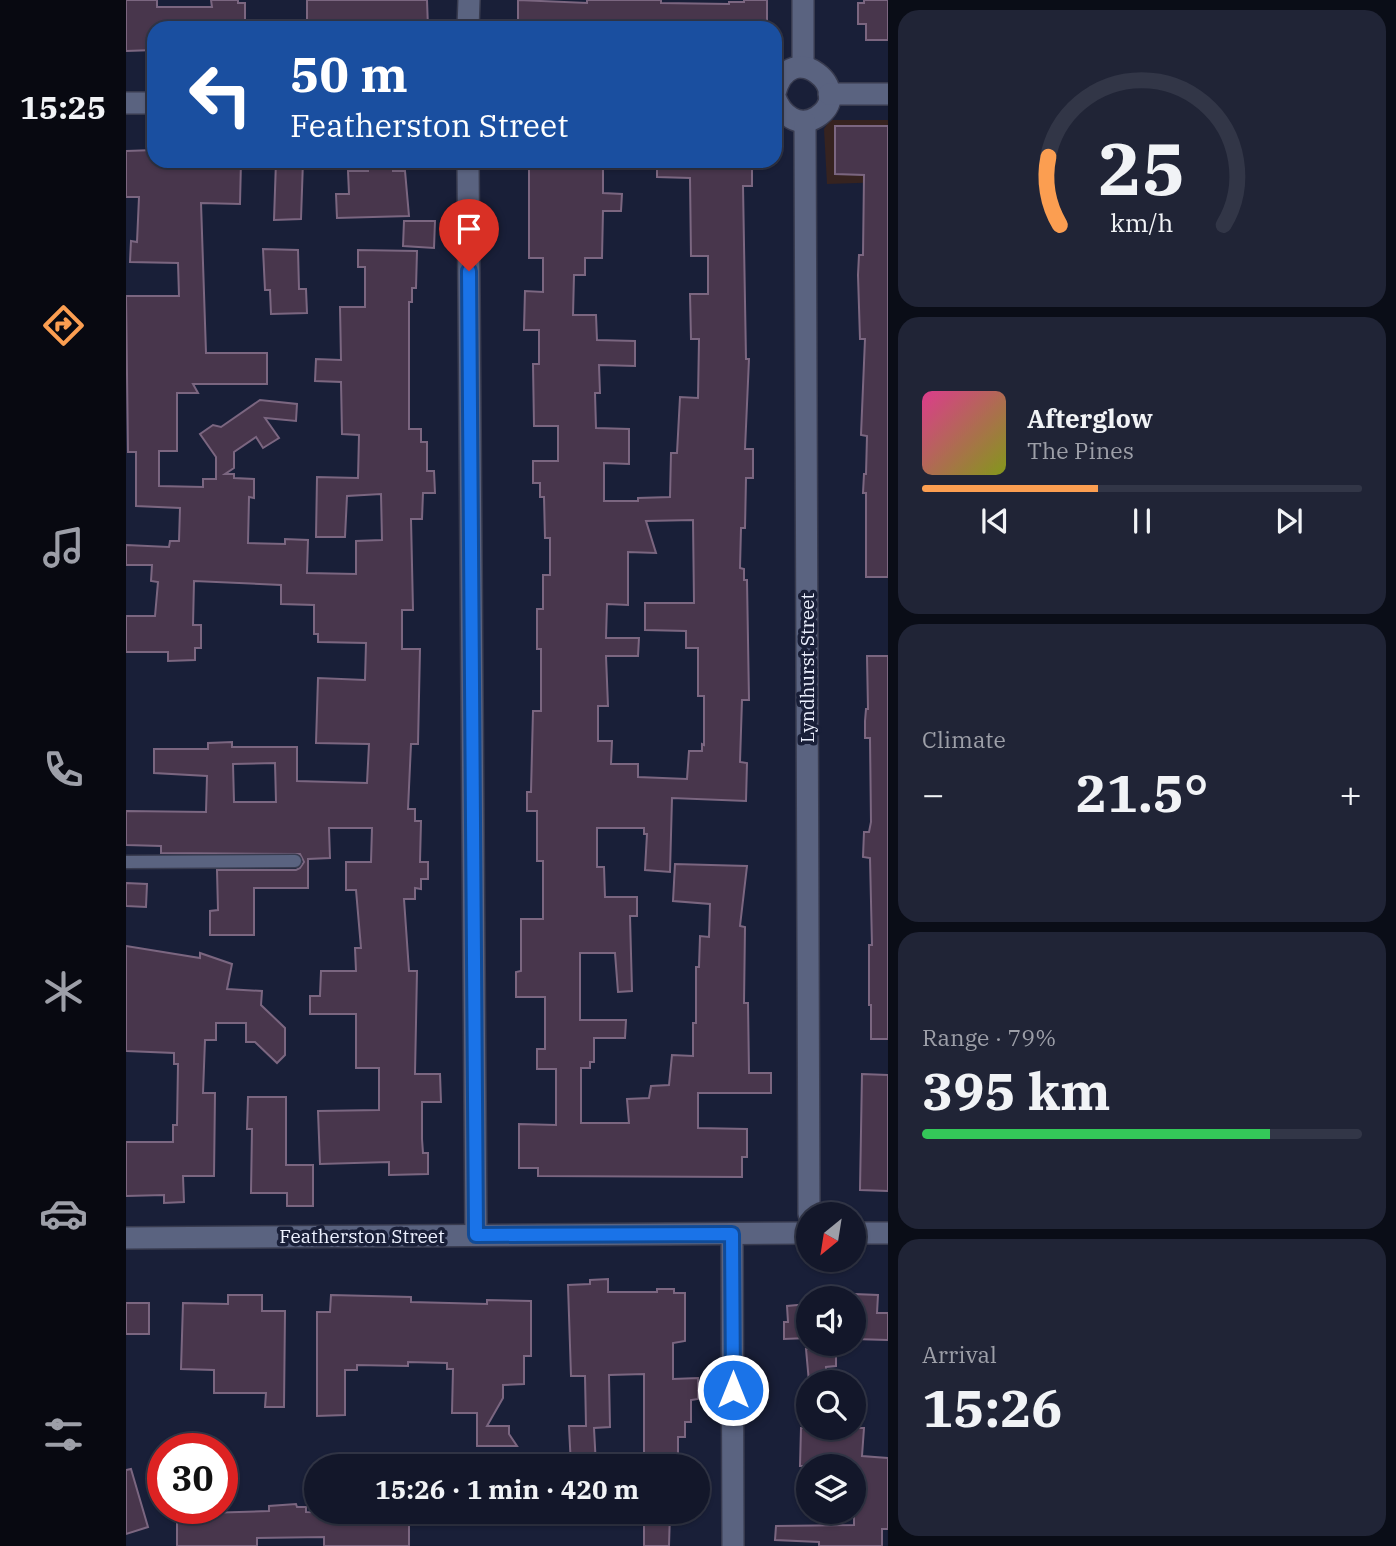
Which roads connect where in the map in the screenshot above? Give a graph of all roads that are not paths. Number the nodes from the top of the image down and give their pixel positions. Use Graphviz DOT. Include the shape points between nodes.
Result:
graph roads {
  1 [pos="469,0"];
  2 [pos="803,0"];
  3 [pos="468,21"];
  4 [pos="803,67"];
  5 [pos="782,77"];
  6 [pos="830,94"];
  7 [pos="888,94"];
  8 [pos="126,103"];
  9 [pos="147,103"];
  10 [pos="782,112"];
  11 [pos="805,122"];
  12 [pos="468,168"];
  13 [pos="295,861"];
  14 [pos="126,862"];
  15 [pos="809,1202"];
  16 [pos="796,1233"];
  17 [pos="866,1233"];
  18 [pos="888,1233"];
  19 [pos="732,1234"];
  20 [pos="476,1235"];
  21 [pos="126,1238"];
  22 [pos="733,1546"];
  1 -- 3 [label="street"];
  2 -- 4 [label="street"];
  4 -- 5 [label="street"];
  4 -- 6 [label="street" via="816,71"];
  6 -- 7 [label="street"];
  6 -- 11 [label="street" via="827,107"];
  8 -- 9 [label="street"];
  10 -- 11 [label="street"];
  11 -- 15 [label="street, Lyndhurst Street"];
  12 -- 20 [label="street"];
  13 -- 14 [label="lane"];
  16 -- 19 [label="street, Featherston Street"];
  17 -- 18 [label="street"];
  19 -- 20 [label="street, Featherston Street"];
  19 -- 22 [label="street"];
  20 -- 21 [label="street, Featherston Street"];
}
